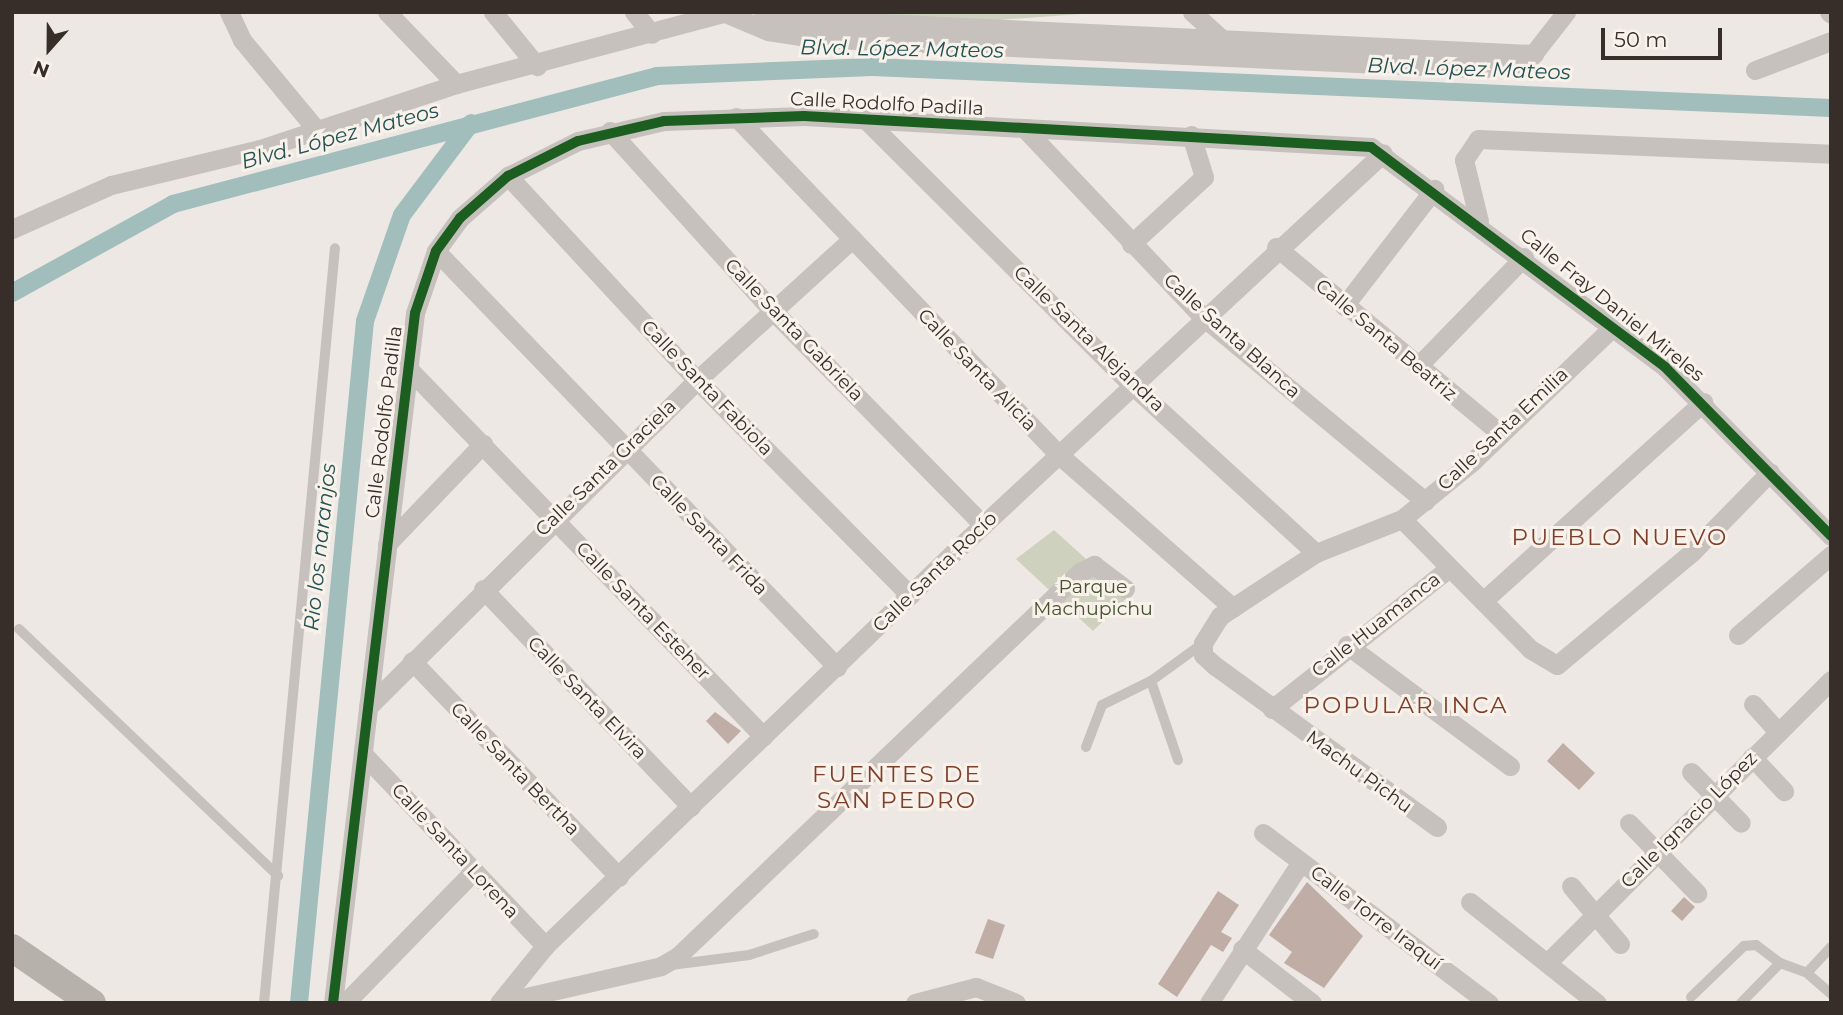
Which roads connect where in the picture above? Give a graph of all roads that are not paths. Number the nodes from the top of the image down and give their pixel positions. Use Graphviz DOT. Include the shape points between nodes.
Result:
graph roads {
  1 [pos="229,12"];
  2 [pos="387,12"];
  3 [pos="493,12"];
  4 [pos="634,12"];
  5 [pos="763,12"];
  6 [pos="1192,12"];
  7 [pos="1566,12"];
  8 [pos="726,13"];
  9 [pos="652,34"];
  10 [pos="1222,39"];
  11 [pos="1830,44"];
  12 [pos="1240,55"];
  13 [pos="1529,61"];
  14 [pos="537,66"];
  15 [pos="1755,71"];
  16 [pos="456,85"];
  17 [pos="736,117"];
  18 [pos="866,120"];
  19 [pos="1024,128"];
  20 [pos="316,129"];
  21 [pos="610,131"];
  22 [pos="1191,135"];
  23 [pos="1383,153"];
  24 [pos="1831,154"];
  25 [pos="508,176"];
  26 [pos="1434,188"];
  27 [pos="1479,221"];
  28 [pos="14,225"];
  29 [pos="852,239"];
  30 [pos="1131,244"];
  31 [pos="1276,247"];
  32 [pos="335,248"];
  33 [pos="436,251"];
  34 [pos="1524,257"];
  35 [pos="1344,306"];
  36 [pos="771,309"];
  37 [pos="1202,316"];
  38 [pos="1614,326"];
  39 [pos="405,365"];
  40 [pos="1418,366"];
  41 [pos="697,380"];
  42 [pos="1132,384"];
  43 [pos="1703,402"];
  44 [pos="1498,431"];
  45 [pos="483,444"];
  46 [pos="626,449"];
  47 [pos="1058,454"];
  48 [pos="1770,471"];
  49 [pos="1425,501"];
  50 [pos="555,518"];
  51 [pos="1402,519"];
  52 [pos="984,525"];
  53 [pos="1831,536"];
  54 [pos="387,544"];
  55 [pos="1316,553"];
  56 [pos="1831,555"];
  57 [pos="1448,569"];
  58 [pos="1125,588"];
  59 [pos="483,589"];
  60 [pos="910,595"];
  61 [pos="1483,601"];
  62 [pos="1233,608"];
  63 [pos="19,629"];
  64 [pos="1738,635"];
  65 [pos="1203,643"];
  66 [pos="1347,645"];
  67 [pos="412,660"];
  68 [pos="837,667"];
  69 [pos="1831,680"];
  70 [pos="1151,681"];
  71 [pos="1753,704"];
  72 [pos="369,707"];
  73 [pos="1272,709"];
  74 [pos="1778,732"];
  75 [pos="763,736"];
  76 [pos="1086,747"];
  77 [pos="365,756"];
  78 [pos="1752,757"];
  79 [pos="1178,760"];
  80 [pos="1510,766"];
  81 [pos="1691,772"];
  82 [pos="1784,791"];
  83 [pos="1714,796"];
  84 [pos="691,807"];
  85 [pos="1629,822"];
  86 [pos="1741,823"];
  87 [pos="1437,827"];
  88 [pos="1263,833"];
  89 [pos="1658,855"];
  90 [pos="1301,862"];
  91 [pos="474,871"];
  92 [pos="278,876"];
  93 [pos="619,877"];
  94 [pos="1571,886"];
  95 [pos="1698,893"];
  96 [pos="1470,902"];
  97 [pos="1594,912"];
  98 [pos="814,934"];
  99 [pos="1619,944"];
  100 [pos="545,946"];
  101 [pos="1831,947"];
  102 [pos="12,948"];
  103 [pos="1242,949"];
  104 [pos="1549,961"];
  105 [pos="1780,963"];
  106 [pos="661,966"];
  107 [pos="25,968"];
  108 [pos="1807,973"];
  109 [pos="1831,994"];
  110 [pos="1691,997"];
  111 [pos="92,1003"];
  112 [pos="264,1003"];
  113 [pos="333,1003"];
  114 [pos="345,1003"];
  115 [pos="499,1003"];
  116 [pos="915,1003"];
  117 [pos="1016,1003"];
  118 [pos="1209,1003"];
  119 [pos="1312,1003"];
  120 [pos="1489,1003"];
  121 [pos="1598,1003"];
  122 [pos="1741,1003"];
  1 -- 20 [label="street" via="242,40"];
  2 -- 16 [label="street"];
  3 -- 14 [label="street"];
  4 -- 9 [label="street"];
  5 -- 10 [label="street"];
  6 -- 10 [label="street"];
  7 -- 13 [label="street"];
  8 -- 9 [label="street"];
  8 -- 12 [label="street" via="768,31 813,38"];
  9 -- 14 [label="street"];
  10 -- 12 [label="street"];
  10 -- 13 [label="street"];
  11 -- 15 [label="street"];
  12 -- 13 [label="street"];
  14 -- 16 [label="street"];
  16 -- 20 [label="street"];
  17 -- 18 [label="street, Calle Rodolfo Padilla"];
  17 -- 21 [label="street, Calle Rodolfo Padilla"];
  17 -- 29 [label="street, Calle Santa Alicia"];
  18 -- 19 [label="street, Calle Rodolfo Padilla"];
  18 -- 42 [label="street, Calle Santa Alejandra"];
  19 -- 22 [label="street, Calle Rodolfo Padilla"];
  19 -- 30 [label="street, Calle Santa Blanca"];
  20 -- 28 [label="street" via="111,185"];
  21 -- 25 [label="street, Calle Rodolfo Padilla" via="551,151"];
  21 -- 36 [label="street, Calle Santa Gabriela"];
  22 -- 23 [label="street, Calle Rodolfo Padilla" via="1357,143"];
  22 -- 30 [label="street" via="1204,177"];
  23 -- 26 [label="street, Calle Fray Daniel Mireles"];
  23 -- 31 [label="street, Calle Santa Rocío"];
  24 -- 27 [label="street" via="1632,151 1478,139 1464,160"];
  25 -- 33 [label="street, Calle Rodolfo Padilla" via="460,218"];
  25 -- 41 [label="street, Calle Santa Fabiola"];
  26 -- 27 [label="street, Calle Fray Daniel Mireles"];
  26 -- 35 [label="street"];
  27 -- 34 [label="street, Calle Fray Daniel Mireles"];
  29 -- 36 [label="street, Calle Santa Graciela"];
  29 -- 47 [label="street, Calle Santa Alicia"];
  30 -- 37 [label="street, Calle Santa Blanca"];
  31 -- 35 [label="street, Calle Santa Beatriz"];
  31 -- 37 [label="street, Calle Santa Rocío"];
  32 -- 92 [label="lane"];
  33 -- 39 [label="street, Calle Rodolfo Padilla"];
  33 -- 46 [label="street, Calle Santa Frida"];
  34 -- 38 [label="street, Calle Fray Daniel Mireles"];
  34 -- 40 [label="street"];
  35 -- 40 [label="street, Calle Santa Beatriz"];
  36 -- 41 [label="street, Calle Santa Graciela"];
  36 -- 52 [label="street, Calle Santa Gabriela"];
  37 -- 42 [label="street, Calle Santa Rocío"];
  37 -- 49 [label="street, Calle Santa Blanca"];
  38 -- 43 [label="street, Calle Fray Daniel Mireles"];
  38 -- 44 [label="street, Calle Santa Emilia"];
  39 -- 45 [label="street, Calle Santa Esteher"];
  39 -- 54 [label="street, Calle Rodolfo Padilla"];
  40 -- 44 [label="street, Calle Santa Beatriz"];
  41 -- 46 [label="street, Calle Santa Graciela"];
  41 -- 60 [label="street, Calle Santa Fabiola"];
  42 -- 47 [label="street, Calle Santa Rocío"];
  42 -- 55 [label="street, Calle Santa Alejandra"];
  43 -- 48 [label="street, Calle Fray Daniel Mireles"];
  43 -- 61 [label="street"];
  44 -- 49 [label="street, Calle Santa Emilia"];
  45 -- 50 [label="street, Calle Santa Esteher"];
  45 -- 54 [label="street"];
  46 -- 50 [label="street, Calle Santa Graciela"];
  46 -- 68 [label="street, Calle Santa Frida"];
  47 -- 52 [label="street, Calle Santa Rocío"];
  47 -- 62 [label="street, Calle Santa Alicia"];
  48 -- 53 [label="street, Calle Fray Daniel Mireles"];
  48 -- 61 [label="street" via="1691,553 1571,658 1549,664"];
  49 -- 51 [label="street, Calle Santa Emilia"];
  50 -- 59 [label="street, Calle Santa Graciela"];
  50 -- 75 [label="street, Calle Santa Esteher"];
  51 -- 55 [label="street, Calle Santa Emilia"];
  51 -- 57 [label="street"];
  52 -- 60 [label="street, Calle Santa Rocío"];
  54 -- 72 [label="street, Calle Rodolfo Padilla"];
  55 -- 62 [label="street, Calle Santa Emilia"];
  56 -- 64 [label="street"];
  57 -- 61 [label="street"];
  57 -- 66 [label="street, Calle Huamanca"];
  58 -- 106 [label="street" via="1094,565 1080,572 695,944"];
  59 -- 67 [label="street, Calle Santa Graciela"];
  59 -- 84 [label="street, Calle Santa Elvira"];
  60 -- 68 [label="street, Calle Santa Rocío"];
  62 -- 65 [label="street, Calle Santa Emilia"];
  63 -- 92 [label="lane"];
  65 -- 70 [label="lane"];
  65 -- 73 [label="street, Machu Pichu" via="1203,655"];
  66 -- 73 [label="street, Calle Huamanca"];
  66 -- 80 [label="street"];
  67 -- 72 [label="street, Calle Santa Graciela"];
  67 -- 93 [label="street, Calle Santa Bertha"];
  68 -- 75 [label="street, Calle Santa Rocío"];
  69 -- 74 [label="street, Calle Ignacio López"];
  70 -- 76 [label="lane" via="1102,705"];
  70 -- 79 [label="lane"];
  71 -- 74 [label="street"];
  72 -- 77 [label="street, Calle Rodolfo Padilla"];
  73 -- 87 [label="street, Machu Pichu"];
  74 -- 78 [label="street, Calle Ignacio López"];
  75 -- 84 [label="street, Calle Santa Rocío"];
  77 -- 91 [label="street, Calle Santa Lorena"];
  77 -- 113 [label="street, Calle Rodolfo Padilla"];
  78 -- 82 [label="street"];
  78 -- 83 [label="street, Calle Ignacio López"];
  81 -- 83 [label="street"];
  83 -- 86 [label="street"];
  83 -- 89 [label="street, Calle Ignacio López"];
  84 -- 93 [label="street, Calle Santa Rocío"];
  85 -- 89 [label="street"];
  88 -- 90 [label="street, Calle Torre Iraquí"];
  89 -- 95 [label="street"];
  89 -- 97 [label="street, Calle Ignacio López"];
  90 -- 103 [label="street"];
  90 -- 120 [label="street, Calle Torre Iraquí"];
  91 -- 100 [label="street, Calle Santa Lorena"];
  91 -- 114 [label="street"];
  92 -- 112 [label="lane"];
  93 -- 100 [label="street, Calle Santa Rocío"];
  94 -- 97 [label="street"];
  96 -- 104 [label="street"];
  97 -- 99 [label="street"];
  97 -- 104 [label="street, Calle Ignacio López"];
  98 -- 106 [label="lane" via="749,955"];
  100 -- 115 [label="street, Calle Santa Rocío"];
  101 -- 108 [label="lane"];
  102 -- 107 [label="main road"];
  103 -- 118 [label="street"];
  103 -- 119 [label="street"];
  104 -- 121 [label="street"];
  105 -- 108 [label="lane"];
  105 -- 110 [label="lane" via="1756,945 1744,946"];
  105 -- 122 [label="lane"];
  106 -- 115 [label="street"];
  107 -- 111 [label="main road"];
  108 -- 109 [label="lane"];
  116 -- 117 [label="street" via="976,987"];
}
